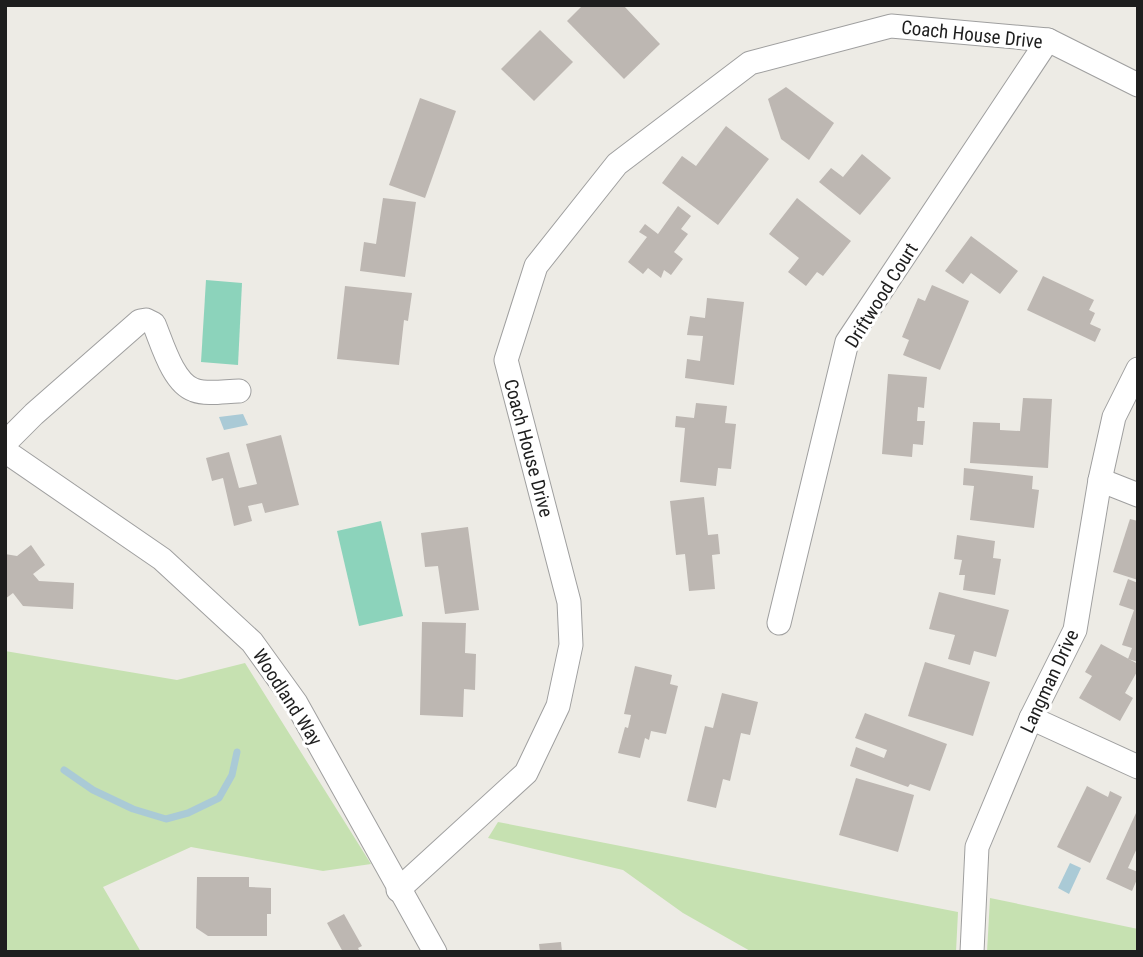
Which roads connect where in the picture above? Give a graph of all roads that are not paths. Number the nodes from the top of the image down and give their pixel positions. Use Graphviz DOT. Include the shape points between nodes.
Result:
graph roads {
  1 [pos="1048,40"];
  2 [pos="1138,85"];
  3 [pos="1138,369"];
  4 [pos="239,391"];
  5 [pos="5,443"];
  6 [pos="5,452"];
  7 [pos="1100,480"];
  8 [pos="1138,495"];
  9 [pos="779,623"];
  10 [pos="1031,718"];
  11 [pos="1138,767"];
  12 [pos="398,890"];
  13 [pos="435,952"];
  14 [pos="972,952"];
  1 -- 2 [label="street, Coach House Drive"];
  1 -- 9 [label="street, Driftwood Court" via="847,342"];
  1 -- 12 [label="street, Coach House Drive" via="891,26 750,63 617,164 536,267 506,360 569,602 571,645 558,706 526,774"];
  3 -- 7 [label="street, Langman Drive" via="1114,417"];
  4 -- 5 [label="street" via="190,388 177,376 154,324 140,321"];
  6 -- 12 [label="street, Woodland Way" via="162,559 253,642 296,703"];
  7 -- 8 [label="street"];
  7 -- 10 [label="street, Langman Drive" via="1075,630"];
  10 -- 11 [label="street"];
  10 -- 14 [label="street, Langman Drive" via="977,847"];
  12 -- 13 [label="street, Woodland Way"];
}
